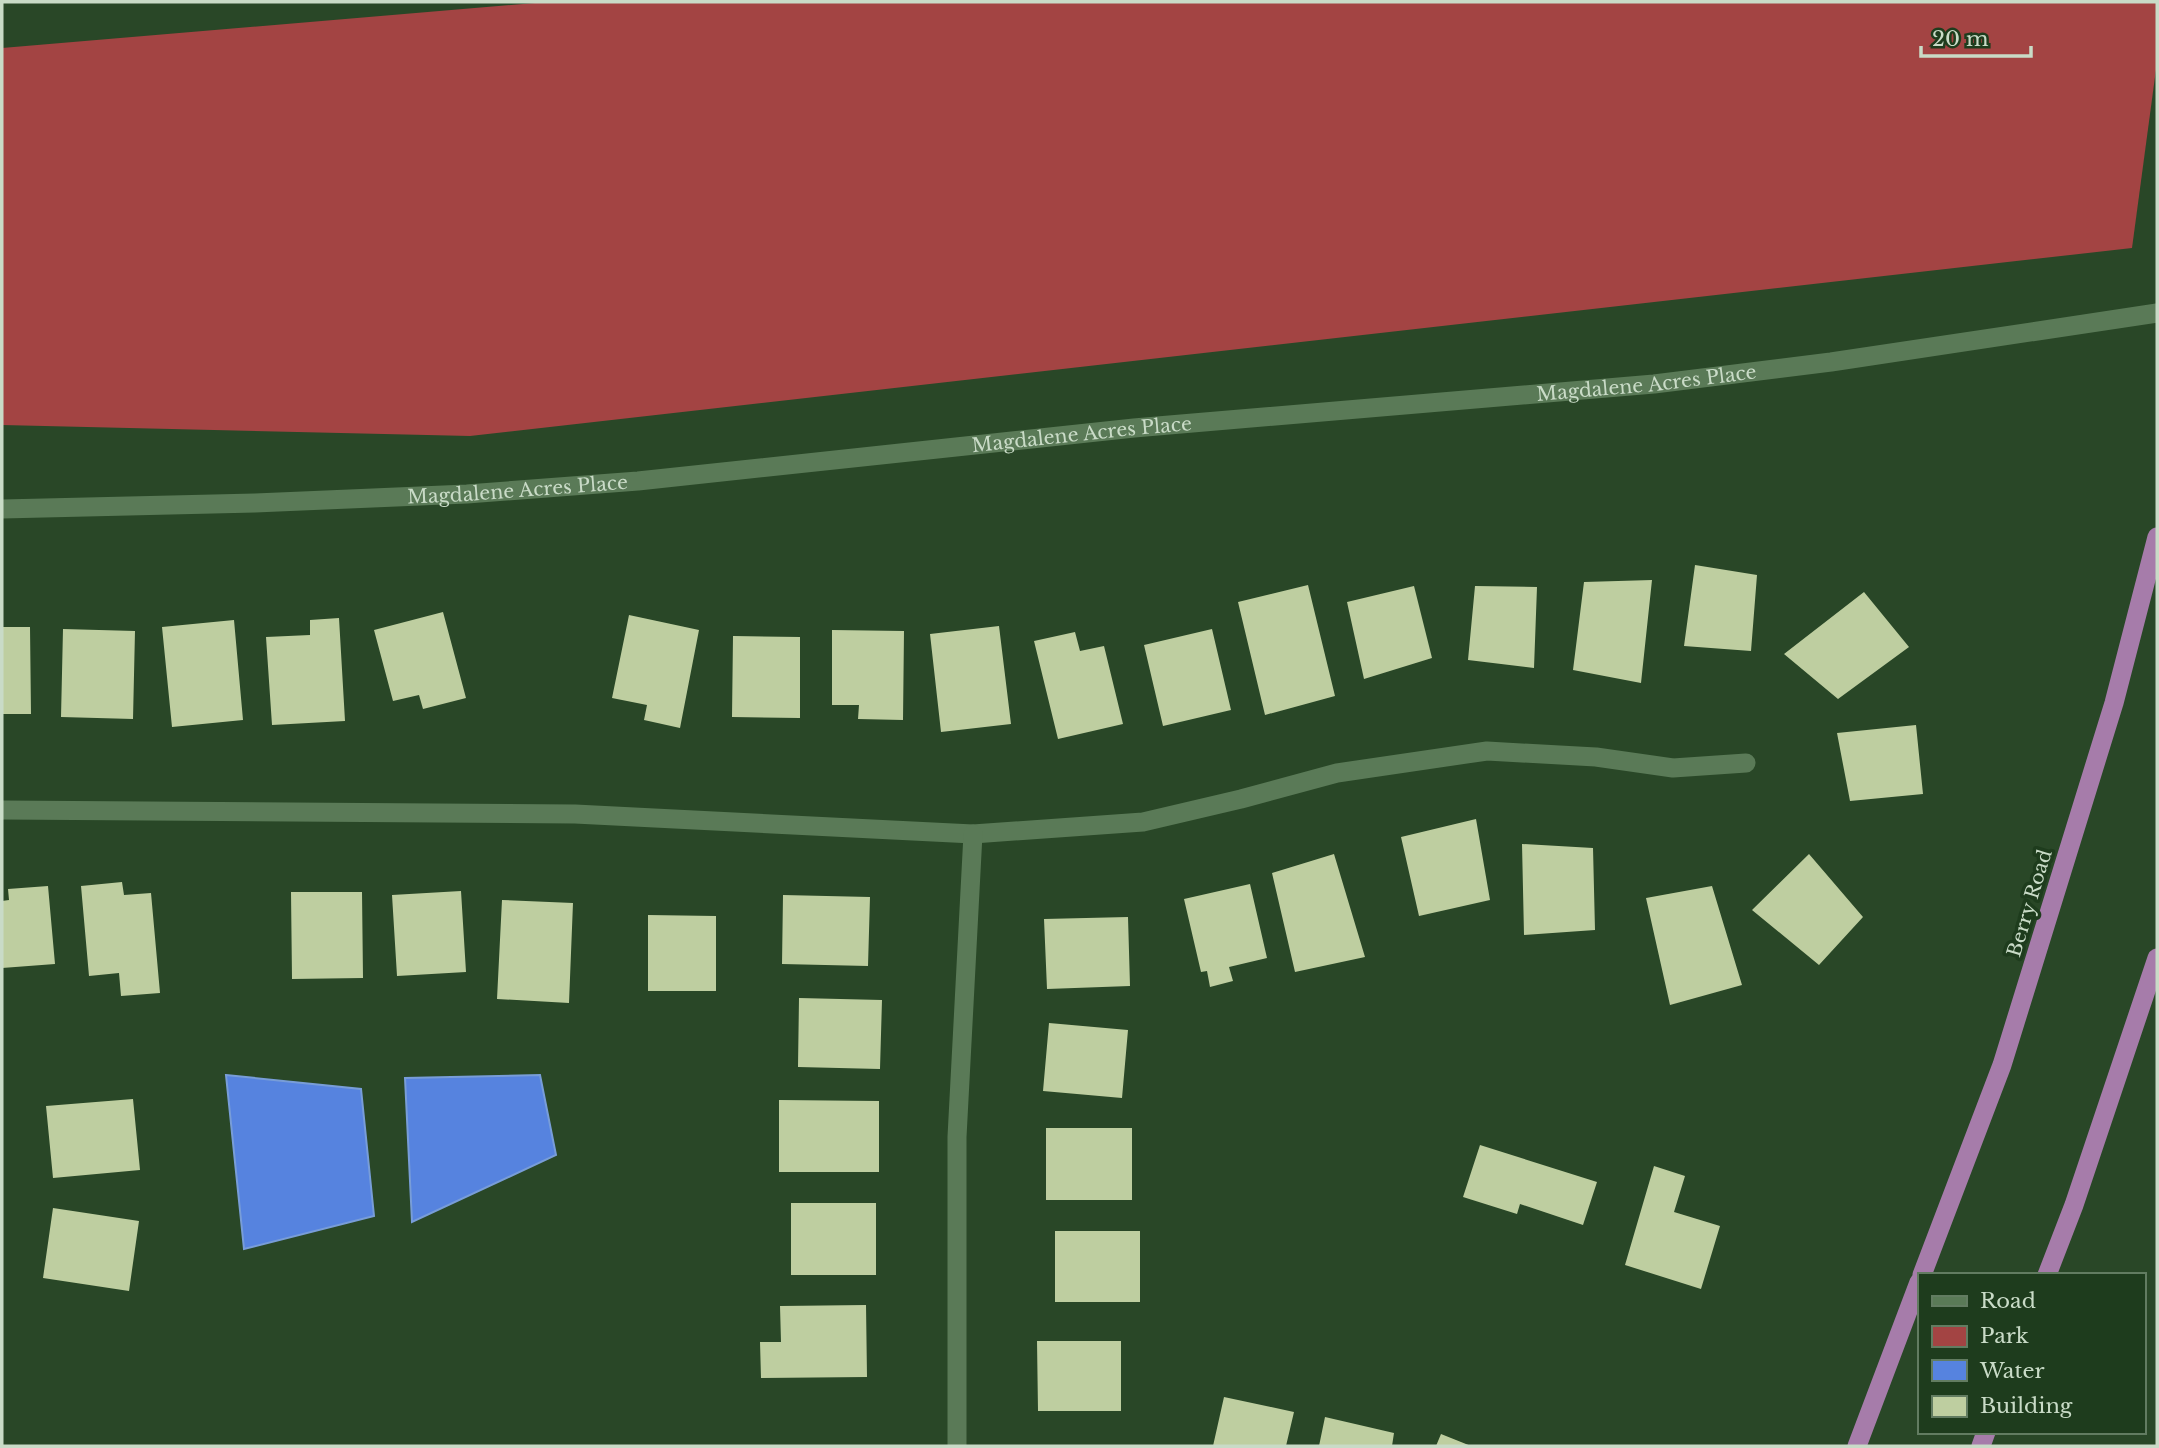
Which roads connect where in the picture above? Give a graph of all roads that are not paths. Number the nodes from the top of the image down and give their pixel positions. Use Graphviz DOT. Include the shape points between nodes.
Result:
graph roads {
  1 [pos="2157,313"];
  2 [pos="2,509"];
  3 [pos="2157,537"];
  4 [pos="1746,763"];
  5 [pos="2,810"];
  6 [pos="974,834"];
  7 [pos="2157,958"];
  8 [pos="1923,1273"];
  9 [pos="2048,1273"];
  10 [pos="1918,1285"];
  11 [pos="957,1446"];
  12 [pos="1857,1446"];
  1 -- 2 [label="street, Magdalene Acres Place" via="1654,384 1134,428 638,481 467,494"];
  3 -- 8 [label="highway, Berry Road" via="2115,703 2006,1052"];
  4 -- 6 [label="street" via="1673,768 1596,757 1487,751 1337,773 1143,821"];
  5 -- 6 [label="street" via="575,814"];
  6 -- 11 [label="street" via="957,1137"];
  7 -- 9 [label="highway"];
  10 -- 12 [label="highway"];
}
